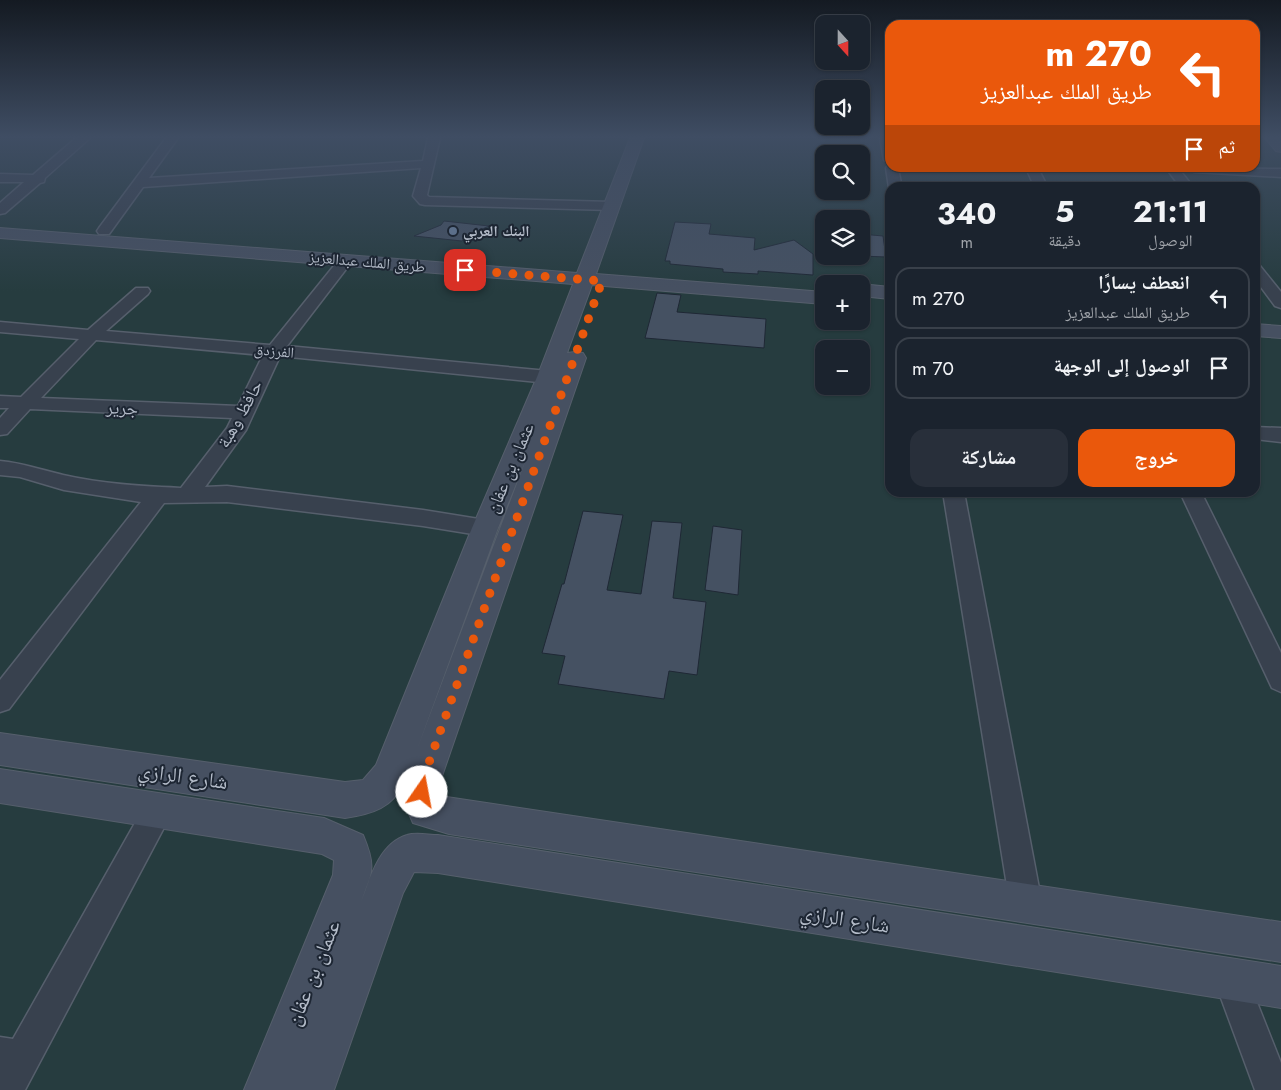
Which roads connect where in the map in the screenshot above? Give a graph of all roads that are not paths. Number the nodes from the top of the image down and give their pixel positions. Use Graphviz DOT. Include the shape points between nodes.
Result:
graph roads {
  1 [pos="26,189"];
  2 [pos="135,189"];
  3 [pos="422,189"];
  4 [pos="618,189"];
  5 [pos="631,189"];
  6 [pos="612,206"];
  7 [pos="0,210"];
  8 [pos="0,224"];
  9 [pos="104,231"];
  10 [pos="0,233"];
  11 [pos="346,260"];
  12 [pos="595,275"];
  13 [pos="1260,276"];
  14 [pos="815,287"];
  15 [pos="142,291"];
  16 [pos="870,291"];
  17 [pos="885,292"];
  18 [pos="815,297"];
  19 [pos="870,301"];
  20 [pos="885,302"];
  21 [pos="1281,303"];
  22 [pos="1260,321"];
  23 [pos="1281,323"];
  24 [pos="0,327"];
  25 [pos="1260,330"];
  26 [pos="1281,332"];
  27 [pos="92,335"];
  28 [pos="274,351"];
  29 [pos="548,377"];
  30 [pos="0,402"];
  31 [pos="26,403"];
  32 [pos="245,412"];
  33 [pos="0,429"];
  34 [pos="1260,433"];
  35 [pos="1281,435"];
  36 [pos="0,468"];
  37 [pos="158,495"];
  38 [pos="187,496"];
  39 [pos="954,497"];
  40 [pos="1192,497"];
  41 [pos="485,528"];
  42 [pos="9,675"];
  43 [pos="1281,680"];
  44 [pos="0,700"];
  45 [pos="0,749"];
  46 [pos="0,786"];
  47 [pos="371,795"];
  48 [pos="424,806"];
  49 [pos="158,810"];
  50 [pos="352,852"];
  51 [pos="405,856"];
  52 [pos="1026,904"];
  53 [pos="1281,942"];
  54 [pos="1231,980"];
  55 [pos="1281,988"];
  56 [pos="11,1056"];
  57 [pos="5,1090"];
  58 [pos="267,1090"];
  59 [pos="312,1090"];
  60 [pos="1273,1090"];
  1 -- 7 [label="street"];
  2 -- 9 [label="street"];
  3 -- 6 [label="street" via="420,196 425,201"];
  4 -- 6 [label="street, عثمان بن عفان"];
  5 -- 12 [label="street, عثمان بن عفان"];
  6 -- 12 [label="street, عثمان بن عفان"];
  8 -- 9 [label="street, طريق الملك عبدالعزيز"];
  9 -- 12 [label="street, طريق الملك عبدالعزيز"];
  10 -- 11 [label="street, طريق الملك عبدالعزيز"];
  11 -- 12 [label="street, طريق الملك عبدالعزيز"];
  11 -- 28 [label="street, حافظ وهبة"];
  12 -- 14 [label="street, طريق الملك عبدالعزيز"];
  12 -- 18 [label="street, طريق الملك عبدالعزيز"];
  12 -- 29 [label="street, عثمان بن عفان"];
  12 -- 48 [label="street, عثمان بن عفان" via="422,782"];
  13 -- 21 [label="street"];
  15 -- 27 [label="street"];
  16 -- 17 [label="street"];
  19 -- 20 [label="street"];
  22 -- 23 [label="street"];
  24 -- 27 [label="street, الفرزدق"];
  25 -- 26 [label="street"];
  27 -- 28 [label="street, الفرزدق"];
  27 -- 31 [label="street"];
  28 -- 29 [label="street, الفرزدق"];
  28 -- 32 [label="street, حافظ وهبة"];
  29 -- 41 [label="street, عثمان بن عفان"];
  30 -- 31 [label="street, جرير"];
  31 -- 32 [label="street, جرير"];
  31 -- 33 [label="street"];
  32 -- 38 [label="street, حافظ وهبة" via="236,430"];
  34 -- 35 [label="street"];
  36 -- 37 [label="street" via="20,470 64,484"];
  37 -- 38 [label="street"];
  37 -- 42 [label="street" via="103,568"];
  38 -- 41 [label="street" via="227,494"];
  39 -- 52 [label="street"];
  40 -- 43 [label="street"];
  41 -- 47 [label="street, عثمان بن عفان" via="389,777"];
  42 -- 44 [label="street"];
  45 -- 47 [label="street, شارع الرازي" via="345,800"];
  46 -- 49 [label="street, شارع الرازي"];
  47 -- 48 [label="street" via="396,787 410,790"];
  47 -- 50 [label="street" via="355,810 348,825 347,842"];
  48 -- 51 [label="street" via="426,825 420,841"];
  48 -- 52 [label="street" via="449,816"];
  49 -- 50 [label="street, شارع الرازي" via="324,836"];
  49 -- 56 [label="street"];
  50 -- 51 [label="street" via="365,864 380,866"];
  50 -- 58 [label="street, عثمان بن عفان" via="352,876"];
  51 -- 54 [label="street, شارع الرازي" via="438,854"];
  51 -- 59 [label="street, عثمان بن عفان" via="387,884"];
  52 -- 53 [label="street"];
  54 -- 55 [label="street, شارع الرازي"];
  54 -- 60 [label="street"];
  56 -- 57 [label="street"];
}
